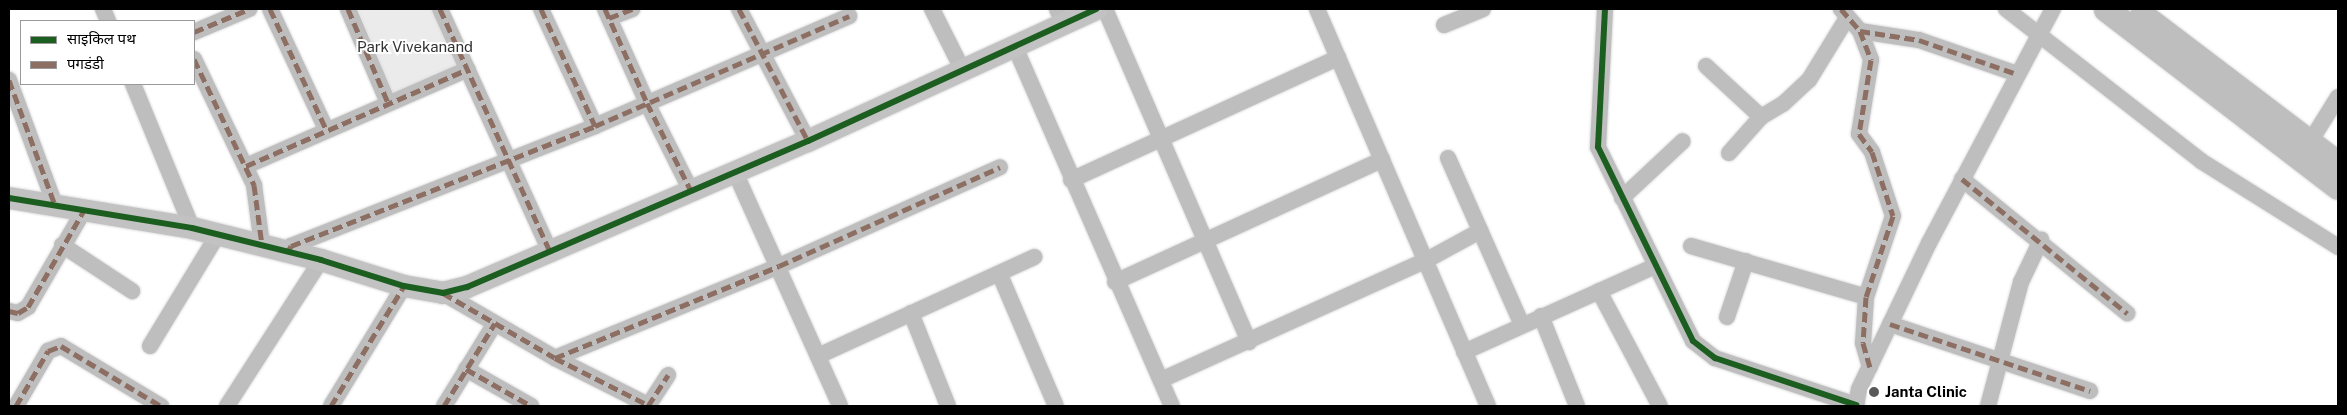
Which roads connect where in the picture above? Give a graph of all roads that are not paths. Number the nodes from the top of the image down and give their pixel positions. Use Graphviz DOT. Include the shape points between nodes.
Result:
graph roads {
  1 [pos="249,9"];
  2 [pos="270,9"];
  3 [pos="348,9"];
  4 [pos="440,9"];
  5 [pos="541,9"];
  6 [pos="632,9"];
  7 [pos="739,9"];
  8 [pos="932,9"];
  9 [pos="1096,9"];
  10 [pos="1105,9"];
  11 [pos="1317,9"];
  12 [pos="1483,9"];
  13 [pos="1605,9"];
  14 [pos="2006,9"];
  15 [pos="2053,9"];
  16 [pos="2106,9"];
  17 [pos="2134,9"];
  18 [pos="1844,13"];
  19 [pos="607,14"];
  20 [pos="1060,15"];
  21 [pos="848,16"];
  22 [pos="1444,25"];
  23 [pos="1860,31"];
  24 [pos="195,32"];
  25 [pos="2038,32"];
  26 [pos="1015,46"];
  27 [pos="763,54"];
  28 [pos="1338,58"];
  29 [pos="195,60"];
  30 [pos="1706,66"];
  31 [pos="468,70"];
  32 [pos="963,71"];
  33 [pos="2017,74"];
  34 [pos="9,80"];
  35 [pos="133,85"];
  36 [pos="2338,97"];
  37 [pos="647,102"];
  38 [pos="388,103"];
  39 [pos="1760,117"];
  40 [pos="595,126"];
  41 [pos="326,129"];
  42 [pos="1162,139"];
  43 [pos="808,141"];
  44 [pos="1683,141"];
  45 [pos="2310,142"];
  46 [pos="1729,153"];
  47 [pos="1448,158"];
  48 [pos="508,160"];
  49 [pos="1382,160"];
  50 [pos="2338,164"];
  51 [pos="246,166"];
  52 [pos="1000,167"];
  53 [pos="735,172"];
  54 [pos="1072,180"];
  55 [pos="1962,180"];
  56 [pos="2338,187"];
  57 [pos="691,190"];
  58 [pos="9,198"];
  59 [pos="1622,198"];
  60 [pos="55,205"];
  61 [pos="83,212"];
  62 [pos="192,228"];
  63 [pos="1480,231"];
  64 [pos="218,234"];
  65 [pos="2041,240"];
  66 [pos="1205,241"];
  67 [pos="62,245"];
  68 [pos="262,245"];
  69 [pos="1691,246"];
  70 [pos="2338,247"];
  71 [pos="288,251"];
  72 [pos="550,251"];
  73 [pos="1034,257"];
  74 [pos="321,260"];
  75 [pos="1425,261"];
  76 [pos="1746,261"];
  77 [pos="779,266"];
  78 [pos="1655,266"];
  79 [pos="1000,275"];
  80 [pos="1116,282"];
  81 [pos="404,286"];
  82 [pos="132,291"];
  83 [pos="1599,291"];
  84 [pos="444,293"];
  85 [pos="1866,297"];
  86 [pos="9,311"];
  87 [pos="911,313"];
  88 [pos="2127,313"];
  89 [pos="1541,316"];
  90 [pos="1727,317"];
  91 [pos="495,323"];
  92 [pos="1890,324"];
  93 [pos="1522,326"];
  94 [pos="1249,342"];
  95 [pos="150,346"];
  96 [pos="1464,352"];
  97 [pos="818,356"];
  98 [pos="555,358"];
  99 [pos="2000,361"];
  100 [pos="1870,367"];
  101 [pos="466,369"];
  102 [pos="668,375"];
  103 [pos="1161,380"];
  104 [pos="2090,391"];
  105 [pos="1856,405"];
  106 [pos="16,406"];
  107 [pos="161,406"];
  108 [pos="227,406"];
  109 [pos="331,406"];
  110 [pos="444,406"];
  111 [pos="531,406"];
  112 [pos="648,406"];
  113 [pos="840,406"];
  114 [pos="948,406"];
  115 [pos="1056,406"];
  116 [pos="1172,406"];
  117 [pos="1488,406"];
  118 [pos="1577,406"];
  119 [pos="1660,406"];
  120 [pos="1988,406"];
  1 -- 24 [label="street"];
  2 -- 41 [label="street"];
  3 -- 38 [label="street"];
  4 -- 31 [label="street"];
  5 -- 40 [label="street"];
  6 -- 19 [label="street"];
  7 -- 27 [label="street"];
  8 -- 32 [label="street"];
  9 -- 20 [label="street"];
  10 -- 42 [label="street"];
  11 -- 28 [label="street"];
  12 -- 22 [label="street"];
  13 -- 59 [label="street" via="1598,147"];
  14 -- 25 [label="street"];
  15 -- 25 [label="street"];
  16 -- 56 [label="main road"];
  17 -- 45 [label="main road"];
  18 -- 23 [label="street"];
  18 -- 39 [label="street" via="1809,80 1783,104"];
  19 -- 37 [label="street"];
  20 -- 26 [label="street"];
  21 -- 27 [label="street"];
  23 -- 33 [label="street" via="1918,40"];
  23 -- 85 [label="street" via="1872,72 1858,134 1872,152 1893,216"];
  25 -- 33 [label="street"];
  25 -- 70 [label="street" via="2201,161"];
  26 -- 32 [label="street"];
  26 -- 54 [label="street"];
  27 -- 37 [label="street"];
  27 -- 43 [label="street"];
  28 -- 42 [label="street"];
  28 -- 49 [label="street"];
  29 -- 51 [label="street"];
  30 -- 39 [label="street"];
  31 -- 38 [label="street"];
  31 -- 48 [label="street"];
  32 -- 43 [label="street"];
  33 -- 55 [label="street"];
  34 -- 60 [label="street"];
  35 -- 62 [label="street"];
  36 -- 45 [label="street"];
  37 -- 40 [label="street"];
  37 -- 57 [label="street"];
  38 -- 41 [label="street"];
  39 -- 46 [label="street"];
  40 -- 48 [label="street"];
  41 -- 51 [label="street"];
  42 -- 54 [label="street"];
  42 -- 66 [label="street"];
  43 -- 53 [label="street"];
  44 -- 59 [label="street"];
  45 -- 50 [label="main road"];
  47 -- 63 [label="street"];
  48 -- 71 [label="street" via="291,246"];
  48 -- 72 [label="street"];
  49 -- 66 [label="street"];
  49 -- 75 [label="street"];
  51 -- 68 [label="street" via="258,195"];
  52 -- 77 [label="street"];
  53 -- 57 [label="street"];
  53 -- 77 [label="street"];
  54 -- 80 [label="street"];
  55 -- 65 [label="street"];
  55 -- 92 [label="street"];
  57 -- 72 [label="street"];
  58 -- 60 [label="street"];
  59 -- 78 [label="street"];
  60 -- 61 [label="street"];
  61 -- 62 [label="street"];
  61 -- 67 [label="street"];
  62 -- 64 [label="street"];
  63 -- 75 [label="street"];
  63 -- 93 [label="street"];
  64 -- 68 [label="street"];
  64 -- 95 [label="street"];
  65 -- 88 [label="street"];
  65 -- 99 [label="street" via="2021,282"];
  66 -- 80 [label="street"];
  66 -- 94 [label="street"];
  67 -- 82 [label="street"];
  67 -- 86 [label="street" via="28,307 18,313"];
  68 -- 71 [label="street"];
  69 -- 76 [label="street"];
  71 -- 74 [label="street"];
  72 -- 84 [label="street" via="467,287"];
  73 -- 79 [label="street"];
  74 -- 81 [label="street"];
  74 -- 108 [label="street"];
  75 -- 94 [label="street"];
  75 -- 96 [label="street"];
  76 -- 85 [label="street"];
  76 -- 90 [label="street"];
  77 -- 97 [label="street"];
  77 -- 98 [label="street"];
  78 -- 83 [label="street"];
  78 -- 105 [label="street" via="1693,341 1701,350 1715,358"];
  79 -- 87 [label="street"];
  79 -- 115 [label="street"];
  80 -- 103 [label="street"];
  81 -- 84 [label="street"];
  81 -- 109 [label="street"];
  83 -- 89 [label="street"];
  83 -- 119 [label="street"];
  84 -- 91 [label="street"];
  85 -- 100 [label="street" via="1863,343"];
  87 -- 97 [label="street"];
  87 -- 114 [label="street"];
  89 -- 93 [label="street"];
  89 -- 118 [label="street"];
  91 -- 98 [label="street"];
  91 -- 101 [label="street"];
  92 -- 99 [label="street"];
  92 -- 100 [label="street"];
  93 -- 96 [label="street"];
  94 -- 103 [label="street"];
  96 -- 117 [label="street"];
  97 -- 113 [label="street"];
  98 -- 112 [label="street"];
  99 -- 104 [label="street"];
  99 -- 120 [label="street"];
  100 -- 105 [label="street"];
  101 -- 110 [label="street"];
  101 -- 111 [label="street"];
  102 -- 112 [label="street"];
  103 -- 116 [label="street"];
  106 -- 107 [label="street" via="48,351 61,346"];
}
